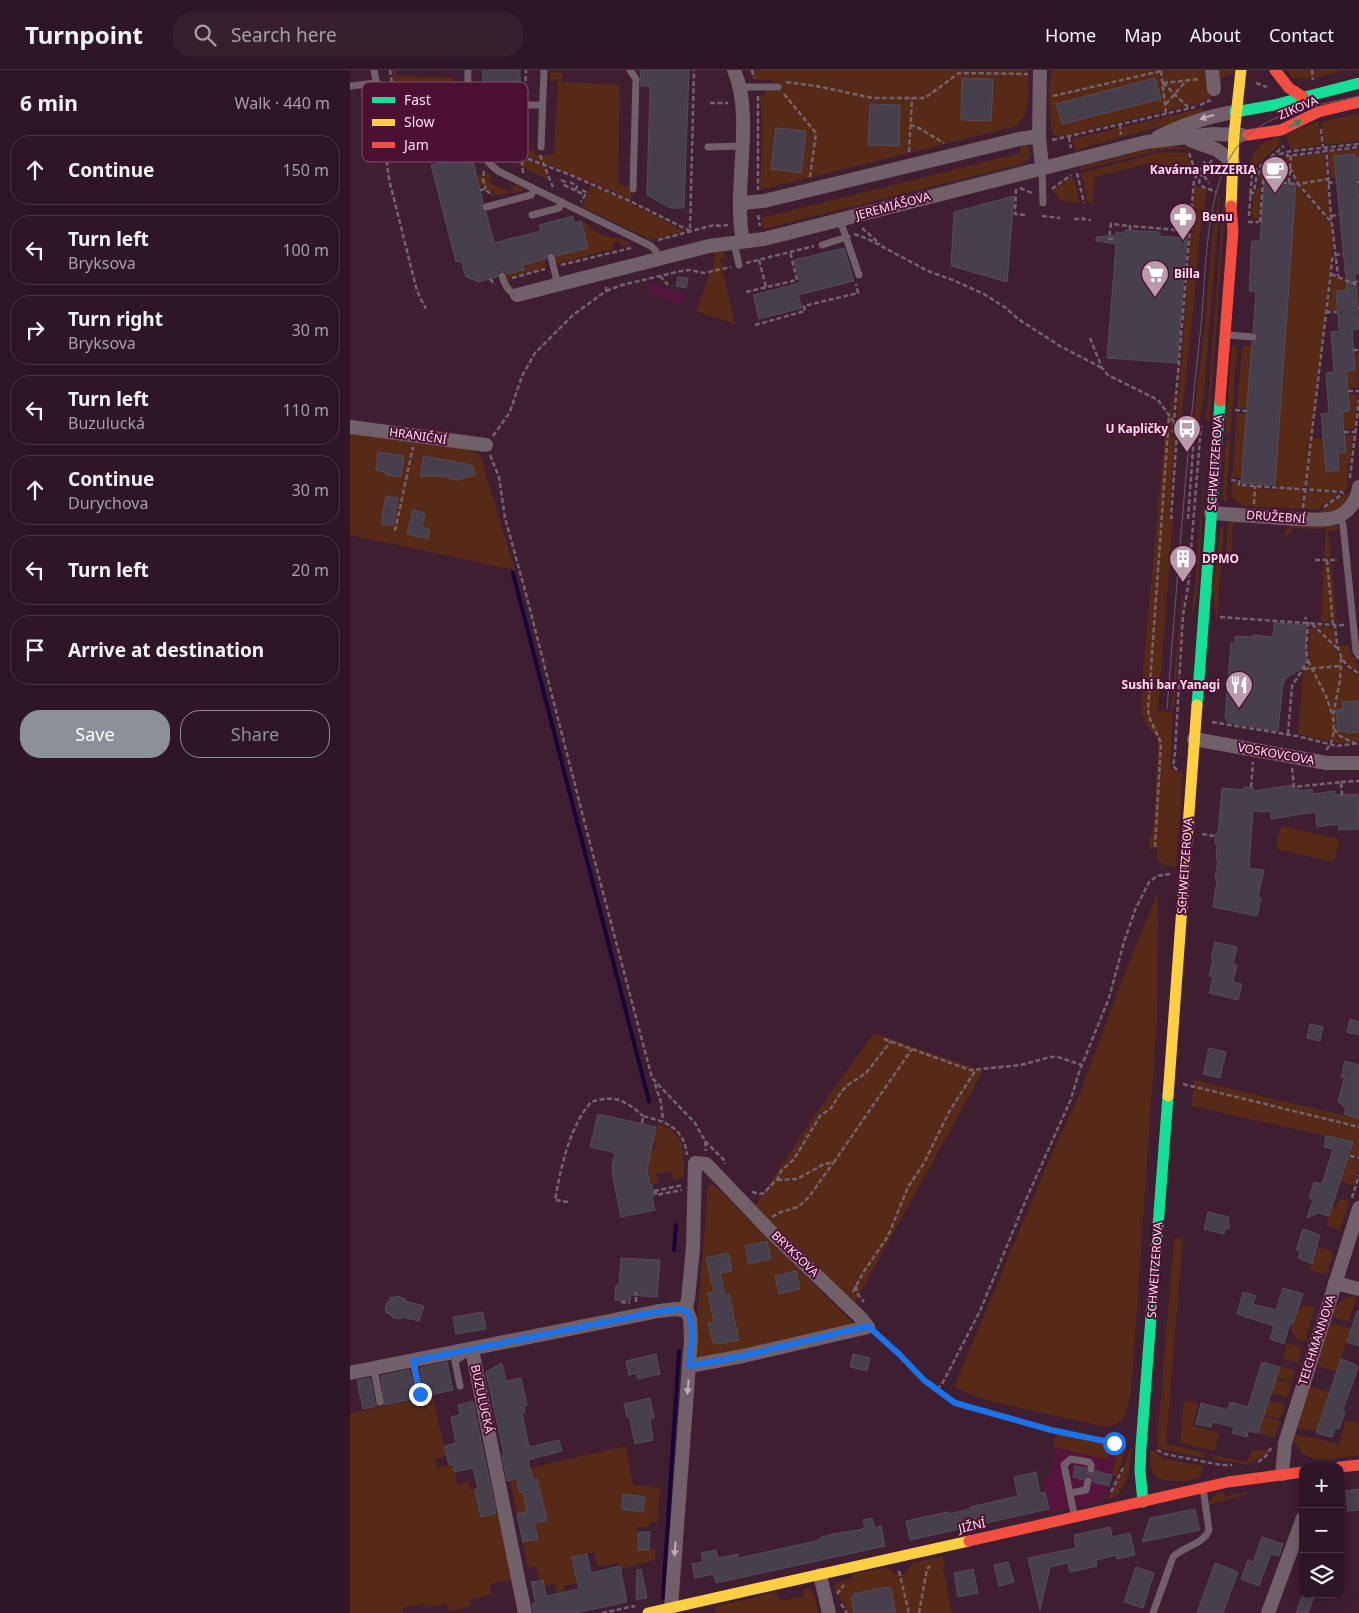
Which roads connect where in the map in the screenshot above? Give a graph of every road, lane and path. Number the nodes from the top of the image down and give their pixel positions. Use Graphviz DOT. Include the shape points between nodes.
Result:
graph roads {
  1 [pos="544,70"];
  2 [pos="630,70"];
  3 [pos="694,70"];
  4 [pos="734,70"];
  5 [pos="1030,70"];
  6 [pos="1040,70"];
  7 [pos="1241,70"];
  8 [pos="1275,70"];
  9 [pos="1312,70"];
  10 [pos="1161,71"];
  11 [pos="1208,74"];
  12 [pos="1186,80"];
  13 [pos="1313,81"];
  14 [pos="1254,83"];
  15 [pos="1359,83"];
  16 [pos="1163,84"];
  17 [pos="739,87"];
  18 [pos="778,87"];
  19 [pos="1270,88"];
  20 [pos="1214,89"];
  21 [pos="1175,94"];
  22 [pos="1250,95"];
  23 [pos="1303,97"];
  24 [pos="912,98"];
  25 [pos="1047,98"];
  26 [pos="759,100"];
  27 [pos="1359,102"];
  28 [pos="710,103"];
  29 [pos="741,104"];
  30 [pos="1166,104"];
  31 [pos="528,105"];
  32 [pos="542,106"];
  33 [pos="1166,113"];
  34 [pos="1244,123"];
  35 [pos="1120,124"];
  36 [pos="910,125"];
  37 [pos="1069,137"];
  38 [pos="1045,138"];
  39 [pos="1122,138"];
  40 [pos="1146,142"];
  41 [pos="1186,144"];
  42 [pos="1359,144"];
  43 [pos="742,146"];
  44 [pos="1286,146"];
  45 [pos="708,147"];
  46 [pos="948,147"];
  47 [pos="1359,147"];
  48 [pos="540,149"];
  49 [pos="1326,149"];
  50 [pos="1247,150"];
  51 [pos="1072,151"];
  52 [pos="1287,154"];
  53 [pos="1291,155"];
  54 [pos="909,156"];
  55 [pos="1208,156"];
  56 [pos="1214,157"];
  57 [pos="528,158"];
  58 [pos="387,162"];
  59 [pos="488,162"];
  60 [pos="489,162"];
  61 [pos="1233,162"];
  62 [pos="544,164"];
  63 [pos="1042,168"];
  64 [pos="1290,168"];
  65 [pos="1198,173"];
  66 [pos="1204,176"];
  67 [pos="561,180"];
  68 [pos="810,181"];
  69 [pos="1328,181"];
  70 [pos="570,182"];
  71 [pos="1336,182"];
  72 [pos="1209,183"];
  73 [pos="1289,183"];
  74 [pos="1298,184"];
  75 [pos="1257,186"];
  76 [pos="1262,187"];
  77 [pos="486,189"];
  78 [pos="534,189"];
  79 [pos="632,189"];
  80 [pos="1016,189"];
  81 [pos="1052,189"];
  82 [pos="582,190"];
  83 [pos="575,191"];
  84 [pos="1249,191"];
  85 [pos="758,192"];
  86 [pos="1220,192"];
  87 [pos="585,195"];
  88 [pos="560,202"];
  89 [pos="740,203"];
  90 [pos="1042,203"];
  91 [pos="1084,203"];
  92 [pos="486,207"];
  93 [pos="579,207"];
  94 [pos="756,208"];
  95 [pos="532,215"];
  96 [pos="1026,215"];
  97 [pos="1339,215"];
  98 [pos="1042,216"];
  99 [pos="1331,216"];
  100 [pos="1060,218"];
  101 [pos="1074,219"];
  102 [pos="840,220"];
  103 [pos="1091,220"];
  104 [pos="1248,222"];
  105 [pos="1332,223"];
  106 [pos="732,224"];
  107 [pos="1130,226"];
  108 [pos="861,227"];
  109 [pos="761,229"];
  110 [pos="1130,230"];
  111 [pos="690,231"];
  112 [pos="1189,231"];
  113 [pos="1233,231"];
  114 [pos="849,235"];
  115 [pos="1113,239"];
  116 [pos="651,242"];
  117 [pos="738,242"];
  118 [pos="636,245"];
  119 [pos="822,245"];
  120 [pos="883,247"];
  121 [pos="790,252"];
  122 [pos="1343,254"];
  123 [pos="1335,255"];
  124 [pos="552,257"];
  125 [pos="658,259"];
  126 [pos="759,260"];
  127 [pos="742,264"];
  128 [pos="558,267"];
  129 [pos="726,268"];
  130 [pos="549,269"];
  131 [pos="603,273"];
  132 [pos="1330,274"];
  133 [pos="858,275"];
  134 [pos="502,276"];
  135 [pos="660,276"];
  136 [pos="1338,276"];
  137 [pos="490,279"];
  138 [pos="1359,280"];
  139 [pos="1353,283"];
  140 [pos="492,284"];
  141 [pos="558,284"];
  142 [pos="668,285"];
  143 [pos="1359,286"];
  144 [pos="766,288"];
  145 [pos="515,290"];
  146 [pos="606,291"];
  147 [pos="746,292"];
  148 [pos="426,310"];
  149 [pos="1326,312"];
  150 [pos="1338,312"];
  151 [pos="755,325"];
  152 [pos="1225,335"];
  153 [pos="1253,337"];
  154 [pos="1090,338"];
  155 [pos="1353,350"];
  156 [pos="1359,350"];
  157 [pos="1102,368"];
  158 [pos="1348,391"];
  159 [pos="1359,391"];
  160 [pos="1359,400"];
  161 [pos="1235,410"];
  162 [pos="1247,411"];
  163 [pos="1169,416"];
  164 [pos="1174,422"];
  165 [pos="350,427"];
  166 [pos="1344,432"];
  167 [pos="1355,432"];
  168 [pos="416,436"];
  169 [pos="486,446"];
  170 [pos="1230,480"];
  171 [pos="1354,484"];
  172 [pos="1255,486"];
  173 [pos="1305,490"];
  174 [pos="1254,508"];
  175 [pos="1303,511"];
  176 [pos="1317,511"];
  177 [pos="1211,513"];
  178 [pos="1340,515"];
  179 [pos="1173,518"];
  180 [pos="1188,519"];
  181 [pos="395,531"];
  182 [pos="1341,559"];
  183 [pos="1314,560"];
  184 [pos="1327,560"];
  185 [pos="1219,617"];
  186 [pos="1305,617"];
  187 [pos="1309,623"];
  188 [pos="1348,624"];
  189 [pos="1334,625"];
  190 [pos="1338,648"];
  191 [pos="1359,656"];
  192 [pos="1341,657"];
  193 [pos="1308,661"];
  194 [pos="1340,666"];
  195 [pos="1312,668"];
  196 [pos="1304,669"];
  197 [pos="1359,673"];
  198 [pos="1333,716"];
  199 [pos="1212,722"];
  200 [pos="1334,728"];
  201 [pos="1288,734"];
  202 [pos="1194,739"];
  203 [pos="1357,743"];
  204 [pos="1331,744"];
  205 [pos="1175,754"];
  206 [pos="1254,758"];
  207 [pos="1359,763"];
  208 [pos="1292,764"];
  209 [pos="1359,781"];
  210 [pos="1341,782"];
  211 [pos="1251,786"];
  212 [pos="1342,795"];
  213 [pos="1200,834"];
  214 [pos="1215,836"];
  215 [pos="1155,847"];
  216 [pos="1184,874"];
  217 [pos="884,1039"];
  218 [pos="891,1041"];
  219 [pos="912,1049"];
  220 [pos="1082,1065"];
  221 [pos="975,1071"];
  222 [pos="652,1078"];
  223 [pos="1182,1084"];
  224 [pos="643,1116"];
  225 [pos="663,1121"];
  226 [pos="642,1123"];
  227 [pos="1359,1127"];
  228 [pos="687,1156"];
  229 [pos="1350,1156"];
  230 [pos="1359,1158"];
  231 [pos="834,1162"];
  232 [pos="706,1164"];
  233 [pos="775,1181"];
  234 [pos="654,1191"];
  235 [pos="739,1197"];
  236 [pos="568,1202"];
  237 [pos="1359,1208"];
  238 [pos="762,1222"];
  239 [pos="1335,1284"];
  240 [pos="1359,1289"];
  241 [pos="846,1303"];
  242 [pos="688,1314"];
  243 [pos="868,1326"];
  244 [pos="472,1350"];
  245 [pos="413,1361"];
  246 [pos="689,1366"];
  247 [pos="374,1369"];
  248 [pos="350,1373"];
  249 [pos="460,1386"];
  250 [pos="936,1390"];
  251 [pos="420,1394"];
  252 [pos="380,1402"];
  253 [pos="1130,1446"];
  254 [pos="1155,1449"];
  255 [pos="1125,1462"];
  256 [pos="1229,1464"];
  257 [pos="1359,1465"];
  258 [pos="1344,1467"];
  259 [pos="1091,1470"];
  260 [pos="1299,1472"];
  261 [pos="1282,1474"];
  262 [pos="1088,1481"];
  263 [pos="1203,1488"];
  264 [pos="1070,1493"];
  265 [pos="1109,1495"];
  266 [pos="1143,1502"];
  267 [pos="1075,1517"];
  268 [pos="1299,1529"];
  269 [pos="896,1558"];
  270 [pos="931,1566"];
  271 [pos="820,1575"];
  272 [pos="671,1608"];
  273 [pos="525,1613"];
  274 [pos="648,1613"];
  275 [pos="829,1613"];
  276 [pos="909,1613"];
  277 [pos="919,1613"];
  278 [pos="1153,1613"];
  279 [pos="1268,1613"];
  1 -- 32 [label="lane"];
  2 -- 79 [label="lane" via="636,79"];
  3 -- 111 [label="path"];
  4 -- 17 [label="street"];
  5 -- 24 [label="path" via="1030,74 959,74 925,98"];
  6 -- 38 [label="street"];
  7 -- 34 [label="street, SCHWEITZEROVA"];
  8 -- 23 [label="street" via="1289,88"];
  9 -- 13 [label="path"];
  10 -- 16 [label="path"];
  10 -- 25 [label="path"];
  11 -- 12 [label="path"];
  11 -- 20 [label="street"];
  12 -- 16 [label="path"];
  12 -- 21 [label="path"];
  14 -- 19 [label="path"];
  15 -- 23 [label="street, ZIKOVA"];
  16 -- 21 [label="path"];
  16 -- 30 [label="path"];
  17 -- 18 [label="lane"];
  17 -- 29 [label="street"];
  18 -- 24 [label="path" via="773,80 872,98"];
  18 -- 68 [label="path" via="816,133"];
  21 -- 30 [label="path"];
  21 -- 33 [label="path" via="1189,108"];
  22 -- 34 [label="street, SCHWEITZEROVA"];
  23 -- 34 [label="street, ZIKOVA"];
  24 -- 36 [label="path"];
  26 -- 85 [label="path"];
  34 -- 27 [label="street, ZIKOVA, one-way" via="1282,130 1318,112"];
  28 -- 29 [label="path"];
  29 -- 43 [label="street"];
  30 -- 33 [label="path"];
  31 -- 32 [label="lane"];
  32 -- 48 [label="lane"];
  33 -- 35 [label="path"];
  34 -- 40 [label="street, JEREMIÁŠOVA, one-way" via="1207,117"];
  34 -- 41 [label="street, JEREMIÁŠOVA"];
  34 -- 50 [label="street, SCHWEITZEROVA"];
  34 -- 61 [label="street, SCHWEITZEROVA"];
  35 -- 37 [label="path"];
  35 -- 39 [label="path"];
  36 -- 46 [label="path"];
  36 -- 54 [label="path"];
  37 -- 38 [label="path"];
  37 -- 51 [label="path"];
  38 -- 63 [label="street"];
  38 -- 89 [label="street" via="1019,139 764,201"];
  40 -- 41 [label="street, JEREMIÁŠOVA"];
  40 -- 63 [label="street, JEREMIÁŠOVA"];
  41 -- 61 [label="street, JEREMIÁŠOVA" via="1217,150"];
  41 -- 65 [label="path"];
  42 -- 49 [label="path"];
  43 -- 45 [label="lane"];
  43 -- 89 [label="street"];
  44 -- 84 [label="path" via="1254,171"];
  47 -- 49 [label="path"];
  48 -- 62 [label="path"];
  49 -- 53 [label="path"];
  49 -- 69 [label="path"];
  49 -- 84 [label="path" via="1280,154 1259,172 1254,192"];
  52 -- 53 [label="path"];
  53 -- 64 [label="path"];
  55 -- 65 [label="path"];
  56 -- 86 [label="path" via="1199,182 1203,187"];
  57 -- 62 [label="path"];
  58 -- 148 [label="path" via="417,292"];
  59 -- 77 [label="path" via="483,174"];
  60 -- 78 [label="lane" via="498,171"];
  61 -- 113 [label="street, SCHWEITZEROVA" via="1230,209"];
  62 -- 88 [label="path"];
  62 -- 111 [label="path"];
  63 -- 90 [label="lane"];
  63 -- 102 [label="street, JEREMIÁŠOVA"];
  64 -- 73 [label="path"];
  64 -- 74 [label="path"];
  65 -- 112 [label="path" via="1194,180"];
  66 -- 72 [label="path"];
  67 -- 83 [label="path"];
  69 -- 71 [label="path"];
  69 -- 74 [label="path"];
  69 -- 99 [label="path"];
  70 -- 83 [label="path" via="577,186"];
  73 -- 74 [label="path"];
  73 -- 76 [label="path" via="1263,181"];
  74 -- 105 [label="path"];
  75 -- 76 [label="path"];
  76 -- 104 [label="path" via="1260,222"];
  78 -- 88 [label="lane"];
  78 -- 92 [label="lane" via="531,195"];
  80 -- 96 [label="path" via="1015,214"];
  81 -- 91 [label="path" via="1077,172"];
  82 -- 87 [label="path"];
  83 -- 87 [label="path"];
  84 -- 113 [label="street, SCHWEITZEROVA"];
  87 -- 93 [label="path"];
  88 -- 95 [label="lane" via="559,208"];
  88 -- 125 [label="lane" via="651,246"];
  89 -- 117 [label="street"];
  94 -- 109 [label="path"];
  97 -- 99 [label="path"];
  98 -- 100 [label="path"];
  99 -- 105 [label="path"];
  101 -- 103 [label="path"];
  102 -- 114 [label="lane"];
  102 -- 117 [label="street, JEREMIÁŠOVA"];
  105 -- 123 [label="path"];
  106 -- 111 [label="path"];
  107 -- 110 [label="path"];
  107 -- 112 [label="path"];
  107 -- 115 [label="path" via="1109,223 1109,239"];
  108 -- 120 [label="path"];
  111 -- 116 [label="path"];
  112 -- 164 [label="path"];
  113 -- 152 [label="street, SCHWEITZEROVA"];
  114 -- 119 [label="lane"];
  114 -- 120 [label="path" via="859,235"];
  114 -- 133 [label="lane"];
  117 -- 125 [label="street, JEREMIÁŠOVA"];
  117 -- 127 [label="lane"];
  118 -- 128 [label="path"];
  119 -- 121 [label="path"];
  120 -- 157 [label="path" via="928,271 984,294 1060,346"];
  121 -- 126 [label="path"];
  121 -- 144 [label="path" via="797,280"];
  122 -- 123 [label="path"];
  123 -- 132 [label="path"];
  123 -- 136 [label="path"];
  124 -- 141 [label="lane"];
  125 -- 131 [label="street, JEREMIÁŠOVA"];
  126 -- 127 [label="path"];
  126 -- 144 [label="path"];
  129 -- 135 [label="path"];
  130 -- 145 [label="path" via="512,278"];
  131 -- 141 [label="street, JEREMIÁŠOVA"];
  131 -- 146 [label="path"];
  132 -- 136 [label="path"];
  132 -- 149 [label="path"];
  133 -- 151 [label="path" via="854,277 858,293 804,306 805,311"];
  134 -- 145 [label="lane" via="510,292"];
  135 -- 142 [label="path"];
  135 -- 146 [label="path"];
  136 -- 139 [label="path"];
  137 -- 140 [label="path"];
  138 -- 139 [label="path"];
  139 -- 143 [label="path"];
  141 -- 145 [label="street, JEREMIÁŠOVA"];
  144 -- 147 [label="path"];
  146 -- 169 [label="path" via="574,315 535,353 522,376 510,412"];
  149 -- 150 [label="path"];
  149 -- 173 [label="path"];
  152 -- 153 [label="lane"];
  152 -- 177 [label="street, SCHWEITZEROVA"];
  154 -- 157 [label="path"];
  155 -- 156 [label="path"];
  157 -- 163 [label="path" via="1108,375 1158,400"];
  158 -- 159 [label="path"];
  160 -- 167 [label="path"];
  161 -- 162 [label="path"];
  163 -- 164 [label="path"];
  163 -- 215 [label="path" via="1148,710 1161,743"];
  164 -- 179 [label="path" via="1173,433 1178,433"];
  165 -- 168 [label="street, HRANIČNÍ"];
  166 -- 167 [label="path"];
  167 -- 171 [label="path"];
  168 -- 169 [label="street, HRANIČNÍ"];
  168 -- 181 [label="path"];
  169 -- 222 [label="path" via="498,477 505,518"];
  170 -- 172 [label="path" via="1239,481 1239,485"];
  171 -- 178 [label="street" via="1357,496"];
  172 -- 173 [label="path"];
  172 -- 174 [label="path"];
  173 -- 175 [label="path"];
  173 -- 176 [label="path" via="1345,492"];
  177 -- 178 [label="street, DRUŽEBNÍ" via="1318,520"];
  177 -- 202 [label="street, SCHWEITZEROVA"];
  178 -- 191 [label="lane"];
  180 -- 205 [label="path" via="1195,435 1188,587"];
  182 -- 184 [label="path"];
  183 -- 184 [label="path"];
  184 -- 189 [label="path"];
  185 -- 187 [label="path"];
  186 -- 187 [label="path"];
  187 -- 189 [label="path"];
  187 -- 190 [label="path"];
  187 -- 193 [label="path"];
  188 -- 189 [label="path"];
  189 -- 190 [label="path"];
  190 -- 192 [label="path"];
  192 -- 194 [label="path"];
  192 -- 197 [label="path"];
  193 -- 195 [label="path"];
  193 -- 196 [label="path"];
  194 -- 195 [label="path"];
  194 -- 198 [label="path"];
  195 -- 196 [label="path"];
  195 -- 198 [label="path"];
  196 -- 201 [label="path" via="1292,686"];
  198 -- 200 [label="path"];
  199 -- 201 [label="path"];
  200 -- 203 [label="path" via="1340,736"];
  200 -- 204 [label="path"];
  201 -- 204 [label="path"];
  202 -- 207 [label="street, VOSKOVCOVA" via="1327,763"];
  202 -- 216 [label="street, SCHWEITZEROVA"];
  203 -- 204 [label="path"];
  206 -- 211 [label="path"];
  208 -- 210 [label="path" via="1294,787"];
  209 -- 210 [label="path"];
  210 -- 212 [label="path"];
  213 -- 214 [label="path"];
  216 -- 220 [label="path" via="1157,876 1149,882 1142,895 1126,933 1107,1003"];
  216 -- 266 [label="street, SCHWEITZEROVA" via="1140,1471"];
  217 -- 218 [label="path"];
  218 -- 219 [label="path"];
  218 -- 233 [label="path" via="866,1073 848,1085 831,1108 820,1116 790,1165"];
  219 -- 221 [label="path"];
  219 -- 231 [label="path"];
  220 -- 221 [label="path" via="1050,1057 1021,1065"];
  220 -- 250 [label="path" via="1071,1099 980,1312 947,1376"];
  221 -- 241 [label="path" via="908,1187 888,1236"];
  222 -- 225 [label="path" via="661,1102"];
  222 -- 232 [label="path" via="695,1123 706,1140"];
  223 -- 227 [label="path"];
  224 -- 225 [label="path"];
  224 -- 226 [label="path"];
  224 -- 236 [label="path" via="630,1104 618,1099 602,1098 591,1102 572,1135 557,1187 555,1200"];
  225 -- 228 [label="path" via="680,1133"];
  229 -- 230 [label="path"];
  231 -- 233 [label="path" via="797,1179"];
  231 -- 238 [label="path" via="798,1207"];
  232 -- 235 [label="street, BRYKSOVA"];
  232 -- 242 [label="street" via="695,1163"];
  233 -- 235 [label="path" via="764,1193 749,1192"];
  234 -- 234 [label="path" via="656,1195 684,1190 686,1184"];
  235 -- 238 [label="street, BRYKSOVA"];
  237 -- 239 [label="street, TEICHMANNOVA"];
  238 -- 241 [label="street, BRYKSOVA"];
  239 -- 240 [label="street"];
  239 -- 261 [label="street, TEICHMANNOVA" via="1310,1346 1285,1443"];
  241 -- 243 [label="street, BRYKSOVA"];
  242 -- 244 [label="street, BUZULUCKÁ" via="676,1309 661,1311"];
  242 -- 246 [label="street" via="692,1338"];
  243 -- 246 [label="street"];
  243 -- 250 [label="path"];
  244 -- 245 [label="street"];
  244 -- 249 [label="lane" via="455,1361"];
  244 -- 273 [label="street, BUZULUCKÁ"];
  245 -- 247 [label="street"];
  245 -- 251 [label="lane"];
  246 -- 272 [label="street, one-way"];
  247 -- 248 [label="street"];
  247 -- 252 [label="lane"];
  250 -- 253 [label="path" via="955,1403 980,1411"];
  254 -- 256 [label="path" via="1165,1454"];
  255 -- 265 [label="path"];
  257 -- 258 [label="street"];
  259 -- 264 [label="lane" via="1089,1462 1071,1459 1066,1462"];
  260 -- 261 [label="street, JIŽNÍ"];
  261 -- 263 [label="street, JIŽNÍ"];
  262 -- 264 [label="lane" via="1086,1490"];
  263 -- 266 [label="street, JIŽNÍ"];
  263 -- 278 [label="lane" via="1210,1530 1203,1540 1173,1557"];
  264 -- 267 [label="lane"];
  266 -- 267 [label="street, JIŽNÍ"];
  267 -- 269 [label="street, JIŽNÍ"];
  268 -- 279 [label="street"];
  269 -- 271 [label="street, JIŽNÍ"];
  269 -- 276 [label="path"];
  270 -- 277 [label="path" via="927,1569"];
  271 -- 272 [label="street, JIŽNÍ" via="704,1604"];
  271 -- 275 [label="street"];
  272 -- 274 [label="street, JIŽNÍ"];
}
